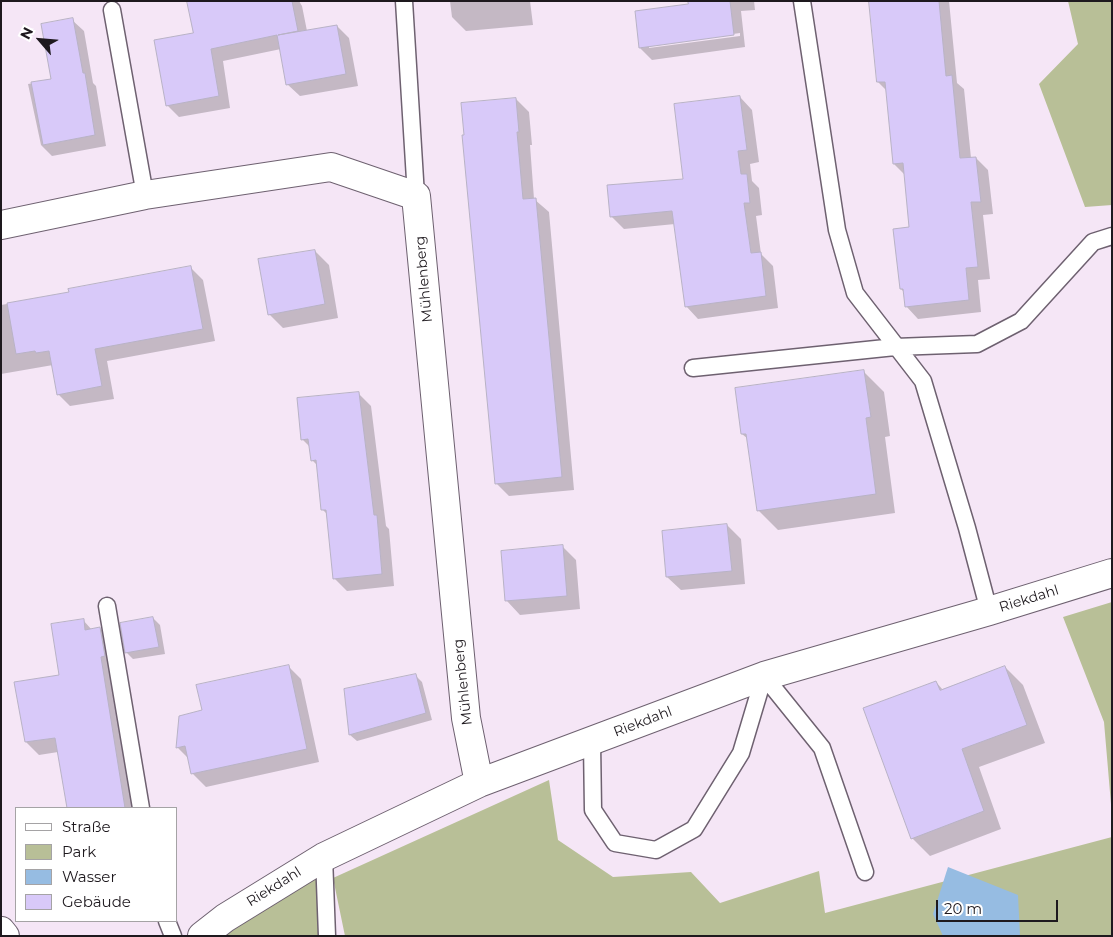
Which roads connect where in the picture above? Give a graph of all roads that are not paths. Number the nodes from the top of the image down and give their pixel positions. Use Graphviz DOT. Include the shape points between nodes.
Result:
graph roads {
  1 [pos="404,1"];
  2 [pos="802,1"];
  3 [pos="112,10"];
  4 [pos="145,195"];
  5 [pos="416,196"];
  6 [pos="1,225"];
  7 [pos="1112,236"];
  8 [pos="895,346"];
  9 [pos="693,368"];
  10 [pos="1112,574"];
  11 [pos="107,606"];
  12 [pos="989,611"];
  13 [pos="764,676"];
  14 [pos="592,742"];
  15 [pos="479,782"];
  16 [pos="141,807"];
  17 [pos="324,857"];
  18 [pos="865,872"];
  19 [pos="167,922"];
  20 [pos="1,931"];
  21 [pos="6,936"];
  22 [pos="173,936"];
  23 [pos="202,936"];
  24 [pos="327,936"];
  1 -- 5 [label="lane"];
  2 -- 8 [label="lane" via="837,230 855,293"];
  3 -- 4 [label="lane"];
  4 -- 5 [label="street" via="331,167"];
  4 -- 6 [label="street"];
  5 -- 15 [label="street, Mühlenberg" via="466,718"];
  7 -- 8 [label="lane" via="1093,242 1021,321 977,344"];
  8 -- 9 [label="lane"];
  8 -- 12 [label="lane" via="923,382"];
  10 -- 12 [label="street, Riekdahl"];
  11 -- 16 [label="lane"];
  12 -- 13 [label="street, Riekdahl"];
  13 -- 14 [label="street, Riekdahl"];
  13 -- 14 [label="lane" via="741,753 694,829 656,850 615,843 593,810"];
  13 -- 18 [label="lane" via="822,748"];
  14 -- 15 [label="street, Riekdahl"];
  15 -- 17 [label="street, Riekdahl"];
  17 -- 23 [label="street, Riekdahl" via="225,918"];
  17 -- 24 [label="lane"];
  19 -- 22 [label="lane"];
  20 -- 21 [label="street"];
}
